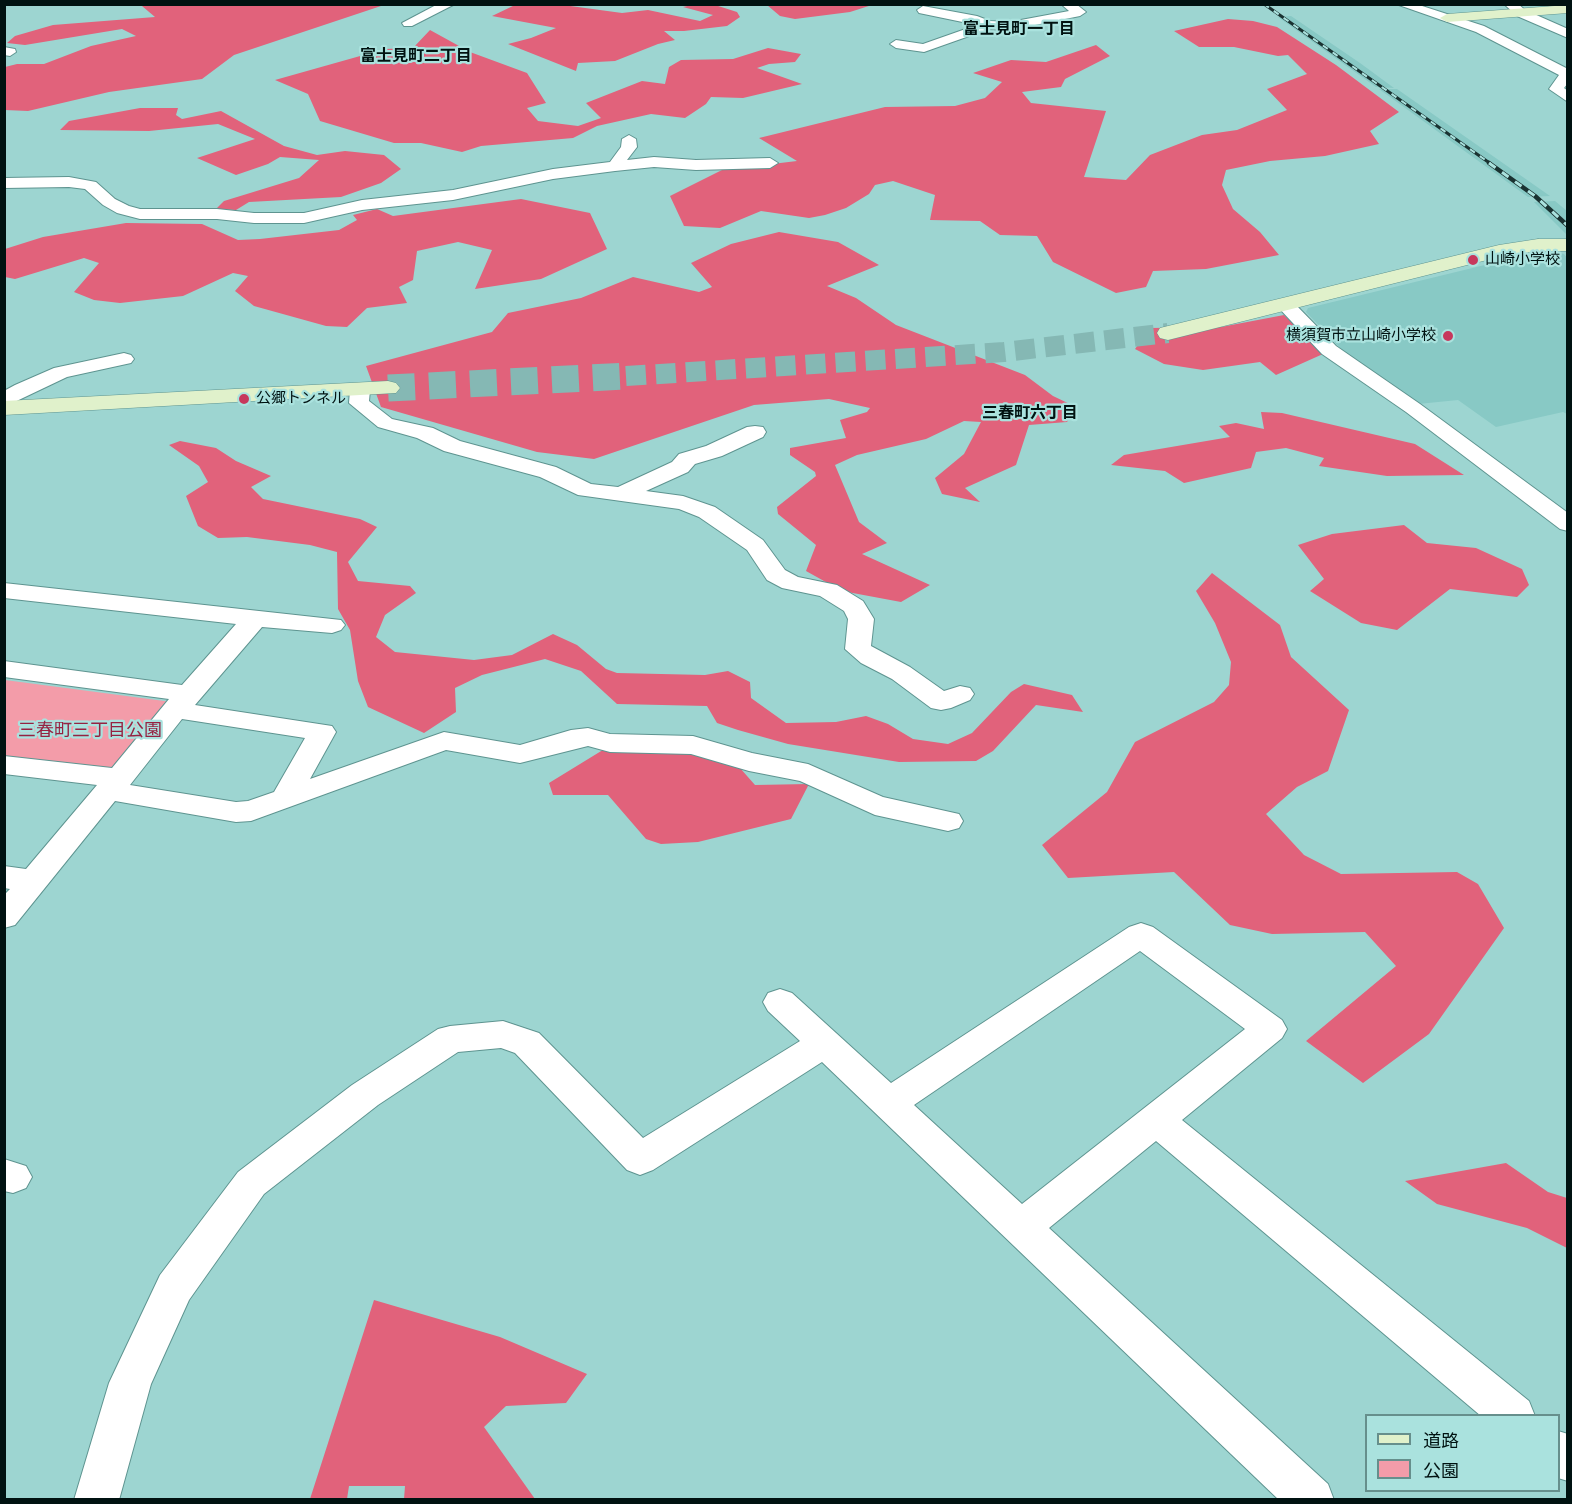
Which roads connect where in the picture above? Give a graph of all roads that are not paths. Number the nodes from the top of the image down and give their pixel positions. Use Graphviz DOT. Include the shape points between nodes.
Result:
graph roads {
  1 [pos="449,4"];
  2 [pos="1067,4"];
  3 [pos="1402,4"];
  4 [pos="1456,4"];
  5 [pos="1516,9"];
  6 [pos="1568,9"];
  7 [pos="923,10"];
  8 [pos="1480,16"];
  9 [pos="1446,18"];
  10 [pos="408,23"];
  11 [pos="988,25"];
  12 [pos="1568,33"];
  13 [pos="896,44"];
  14 [pos="1568,98"];
  15 [pos="629,140"];
  16 [pos="770,163"];
  17 [pos="615,166"];
  18 [pos="4,183"];
  19 [pos="1568,245"];
  20 [pos="1285,305"];
  21 [pos="1168,333"];
  22 [pos="124,359"];
  23 [pos="388,388"];
  24 [pos="360,390"];
  25 [pos="4,401"];
  26 [pos="4,408"];
  27 [pos="755,432"];
  28 [pos="620,495"];
  29 [pos="1564,518"];
  30 [pos="4,590"];
  31 [pos="255,619"];
  32 [pos="332,625"];
  33 [pos="4,669"];
  34 [pos="960,694"];
  35 [pos="182,702"];
  36 [pos="4,765"];
  37 [pos="115,785"];
  38 [pos="285,798"];
  39 [pos="948,821"];
  40 [pos="20,879"];
  41 [pos="4,917"];
  42 [pos="780,1002"];
  43 [pos="823,1044"];
  44 [pos="888,1104"];
  45 [pos="1155,1119"];
  46 [pos="1022,1227"];
  47 [pos="1512,1414"];
  48 [pos="96,1500"];
  49 [pos="1312,1500"];
  1 -- 10 [label="street"];
  2 -- 11 [label="street" via="1080,12 1010,26"];
  3 -- 9 [label="street"];
  4 -- 8 [label="street"];
  5 -- 6 [label="street"];
  5 -- 8 [label="street"];
  5 -- 12 [label="street"];
  7 -- 11 [label="street"];
  8 -- 9 [label="street"];
  9 -- 14 [label="street" via="1480,29 1567,74 1556,89"];
  11 -- 13 [label="street" via="924,48"];
  15 -- 17 [label="street" via="629,147"];
  16 -- 17 [label="street" via="654,162"];
  17 -- 18 [label="street" via="553,174 453,195 362,205 304,218 140,214 109,202 90,185"];
  19 -- 20 [label="street" via="1499,251"];
  20 -- 21 [label="street"];
  20 -- 29 [label="street" via="1329,350"];
  22 -- 25 [label="street" via="61,372"];
  23 -- 24 [label="street"];
  24 -- 26 [label="street"];
  24 -- 28 [label="street" via="359,403 385,423 548,472 586,490"];
  27 -- 28 [label="street" via="687,459 680,467"];
  28 -- 34 [label="street" via="683,503 707,512 756,545 776,575 791,583 828,590 854,606 861,619 858,648 870,657 901,673 941,702"];
  30 -- 31 [label="street"];
  31 -- 32 [label="street"];
  31 -- 35 [label="street"];
  33 -- 35 [label="street"];
  35 -- 37 [label="street"];
  35 -- 38 [label="street" via="322,732"];
  36 -- 37 [label="street"];
  37 -- 38 [label="street" via="236,812 251,811"];
  37 -- 40 [label="street"];
  38 -- 39 [label="street" via="444,741 520,754 588,737 610,743 693,745 749,762 808,773 875,805"];
  40 -- 41 [label="street"];
  42 -- 43 [label="street"];
  43 -- 44 [label="street"];
  43 -- 48 [label="street" via="640,1159 527,1043 503,1034 450,1039 365,1095 251,1183 174,1288 130,1383"];
  44 -- 45 [label="street" via="1141,935 1270,1029"];
  44 -- 46 [label="street"];
  45 -- 46 [label="street"];
  45 -- 47 [label="street"];
  46 -- 49 [label="street"];
}
